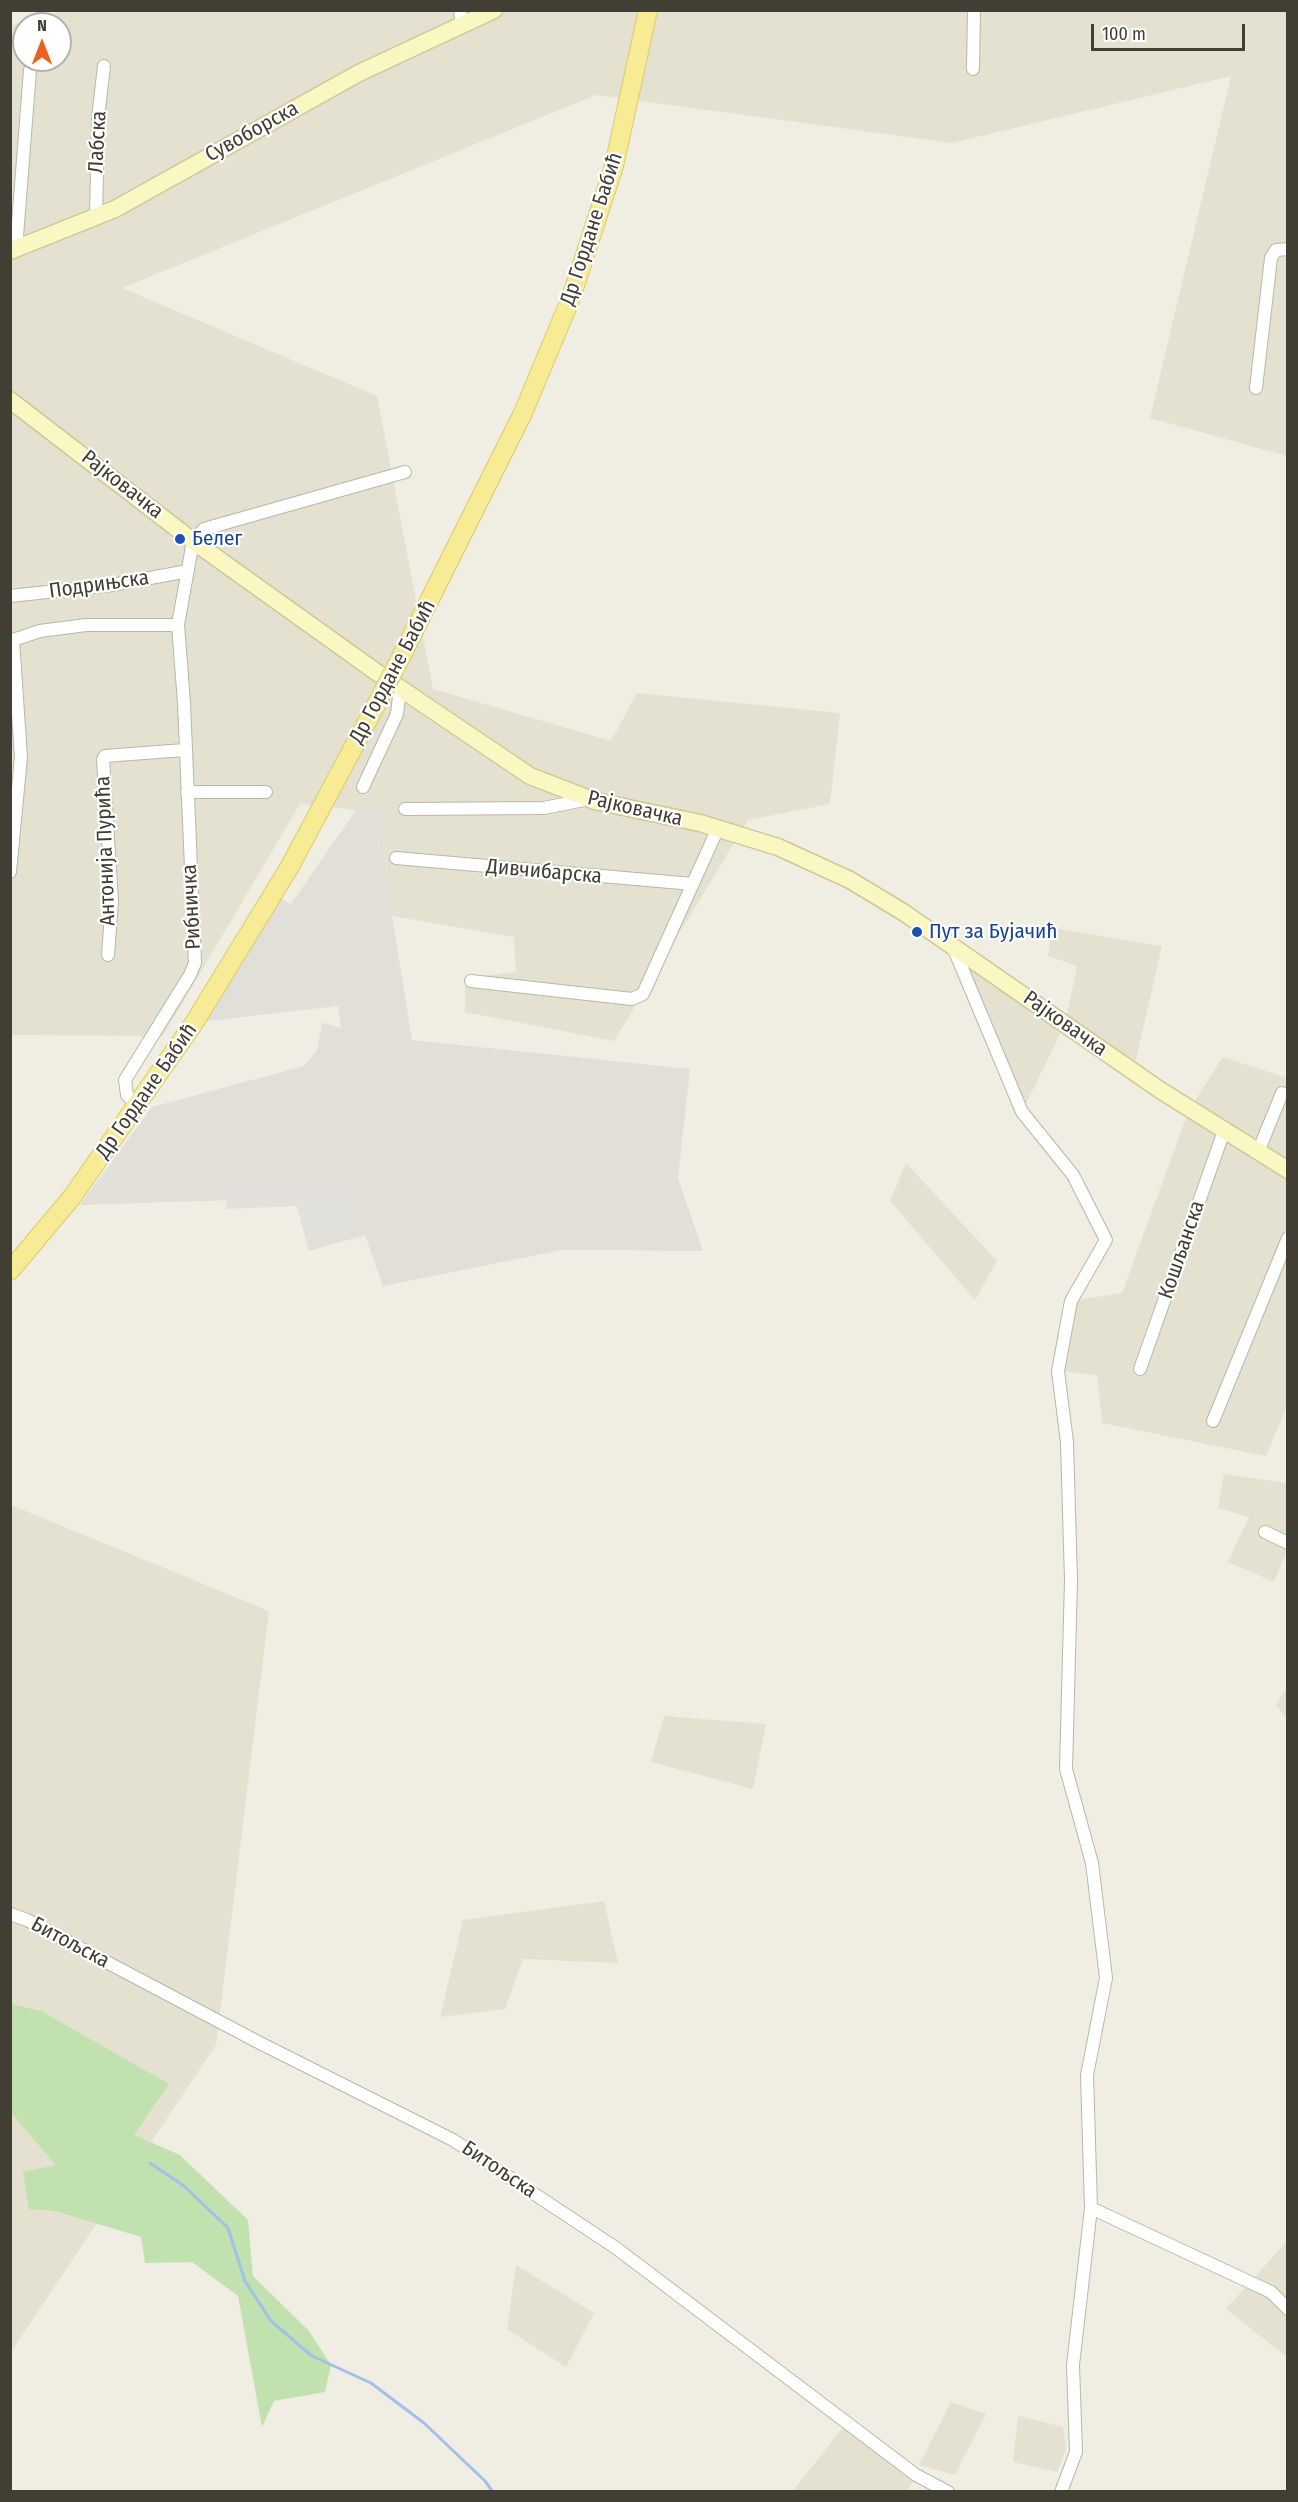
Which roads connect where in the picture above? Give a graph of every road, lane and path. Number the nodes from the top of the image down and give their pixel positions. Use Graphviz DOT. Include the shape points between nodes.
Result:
graph roads {
  1 [pos="494,10"];
  2 [pos="648,10"];
  3 [pos="974,10"];
  4 [pos="461,18"];
  5 [pos="104,66"];
  6 [pos="973,69"];
  7 [pos="30,72"];
  8 [pos="96,218"];
  9 [pos="1287,249"];
  10 [pos="13,250"];
  11 [pos="1256,388"];
  12 [pos="10,400"];
  13 [pos="405,472"];
  14 [pos="193,541"];
  15 [pos="188,571"];
  16 [pos="10,596"];
  17 [pos="178,625"];
  18 [pos="12,641"];
  19 [pos="400,688"];
  20 [pos="184,750"];
  21 [pos="363,788"];
  22 [pos="187,792"];
  23 [pos="266,792"];
  24 [pos="589,800"];
  25 [pos="405,809"];
  26 [pos="718,828"];
  27 [pos="396,858"];
  28 [pos="10,872"];
  29 [pos="693,884"];
  30 [pos="953,947"];
  31 [pos="108,955"];
  32 [pos="471,981"];
  33 [pos="1281,1093"];
  34 [pos="138,1106"];
  35 [pos="1224,1131"];
  36 [pos="1258,1152"];
  37 [pos="1287,1170"];
  38 [pos="1287,1238"];
  39 [pos="10,1271"];
  40 [pos="1140,1369"];
  41 [pos="1213,1421"];
  42 [pos="1265,1532"];
  43 [pos="1287,1543"];
  44 [pos="10,1914"];
  45 [pos="1091,2208"];
  46 [pos="1287,2309"];
  47 [pos="948,2492"];
  48 [pos="1061,2492"];
  1 -- 4 [label="main road, Сувоборска"];
  2 -- 34 [label="main road, Др Гордане Бабић, bridge" via="614,166 571,298 523,413 471,522 289,868"];
  3 -- 6 [label="street"];
  4 -- 8 [label="main road, Сувоборска"];
  5 -- 8 [label="street, Лабска" via="98,118"];
  7 -- 10 [label="street"];
  8 -- 10 [label="main road, Сувоборска"];
  9 -- 11 [label="street" via="1276,250 1272,258"];
  12 -- 14 [label="main road, Рајковачка"];
  13 -- 14 [label="street" via="204,529"];
  14 -- 15 [label="street, Рибничка"];
  14 -- 19 [label="main road, Рајковачка"];
  15 -- 16 [label="street, Подрињска" via="112,585"];
  15 -- 17 [label="street, Рибничка"];
  17 -- 18 [label="street, Подрињска" via="86,625 40,631"];
  17 -- 20 [label="street, Рибничка"];
  18 -- 28 [label="street" via="21,757"];
  19 -- 21 [label="street" via="397,714"];
  19 -- 24 [label="main road, Рајковачка" via="530,776"];
  20 -- 22 [label="street, Рибничка"];
  20 -- 31 [label="street, Антонија Пурића" via="103,759 112,901"];
  22 -- 23 [label="street"];
  22 -- 34 [label="street, Рибничка" via="195,963 125,1080 127,1095"];
  24 -- 25 [label="street" via="544,808"];
  24 -- 26 [label="main road, Рајковачка"];
  26 -- 29 [label="street"];
  26 -- 30 [label="main road, Рајковачка" via="790,851 850,880"];
  27 -- 29 [label="street, Дивчибарска"];
  29 -- 32 [label="street" via="643,994 632,999"];
  30 -- 35 [label="main road, Рајковачка"];
  30 -- 45 [label="street" via="1022,1112 1072,1175 1106,1240 1071,1301 1058,1371 1067,1442 1071,1580 1066,1769 1092,1863 1106,1978 1087,2075"];
  33 -- 36 [label="street"];
  34 -- 39 [label="main road, Др Гордане Бабић" via="72,1197"];
  35 -- 36 [label="main road, Рајковачка"];
  35 -- 40 [label="street, Кошљанска"];
  36 -- 37 [label="main road, Рајковачка"];
  38 -- 41 [label="street"];
  42 -- 43 [label="street"];
  44 -- 47 [label="street, Битољска" via="453,2140 616,2248 916,2475"];
  45 -- 46 [label="street" via="1271,2292"];
  45 -- 48 [label="street" via="1072,2366 1076,2452"];
}
